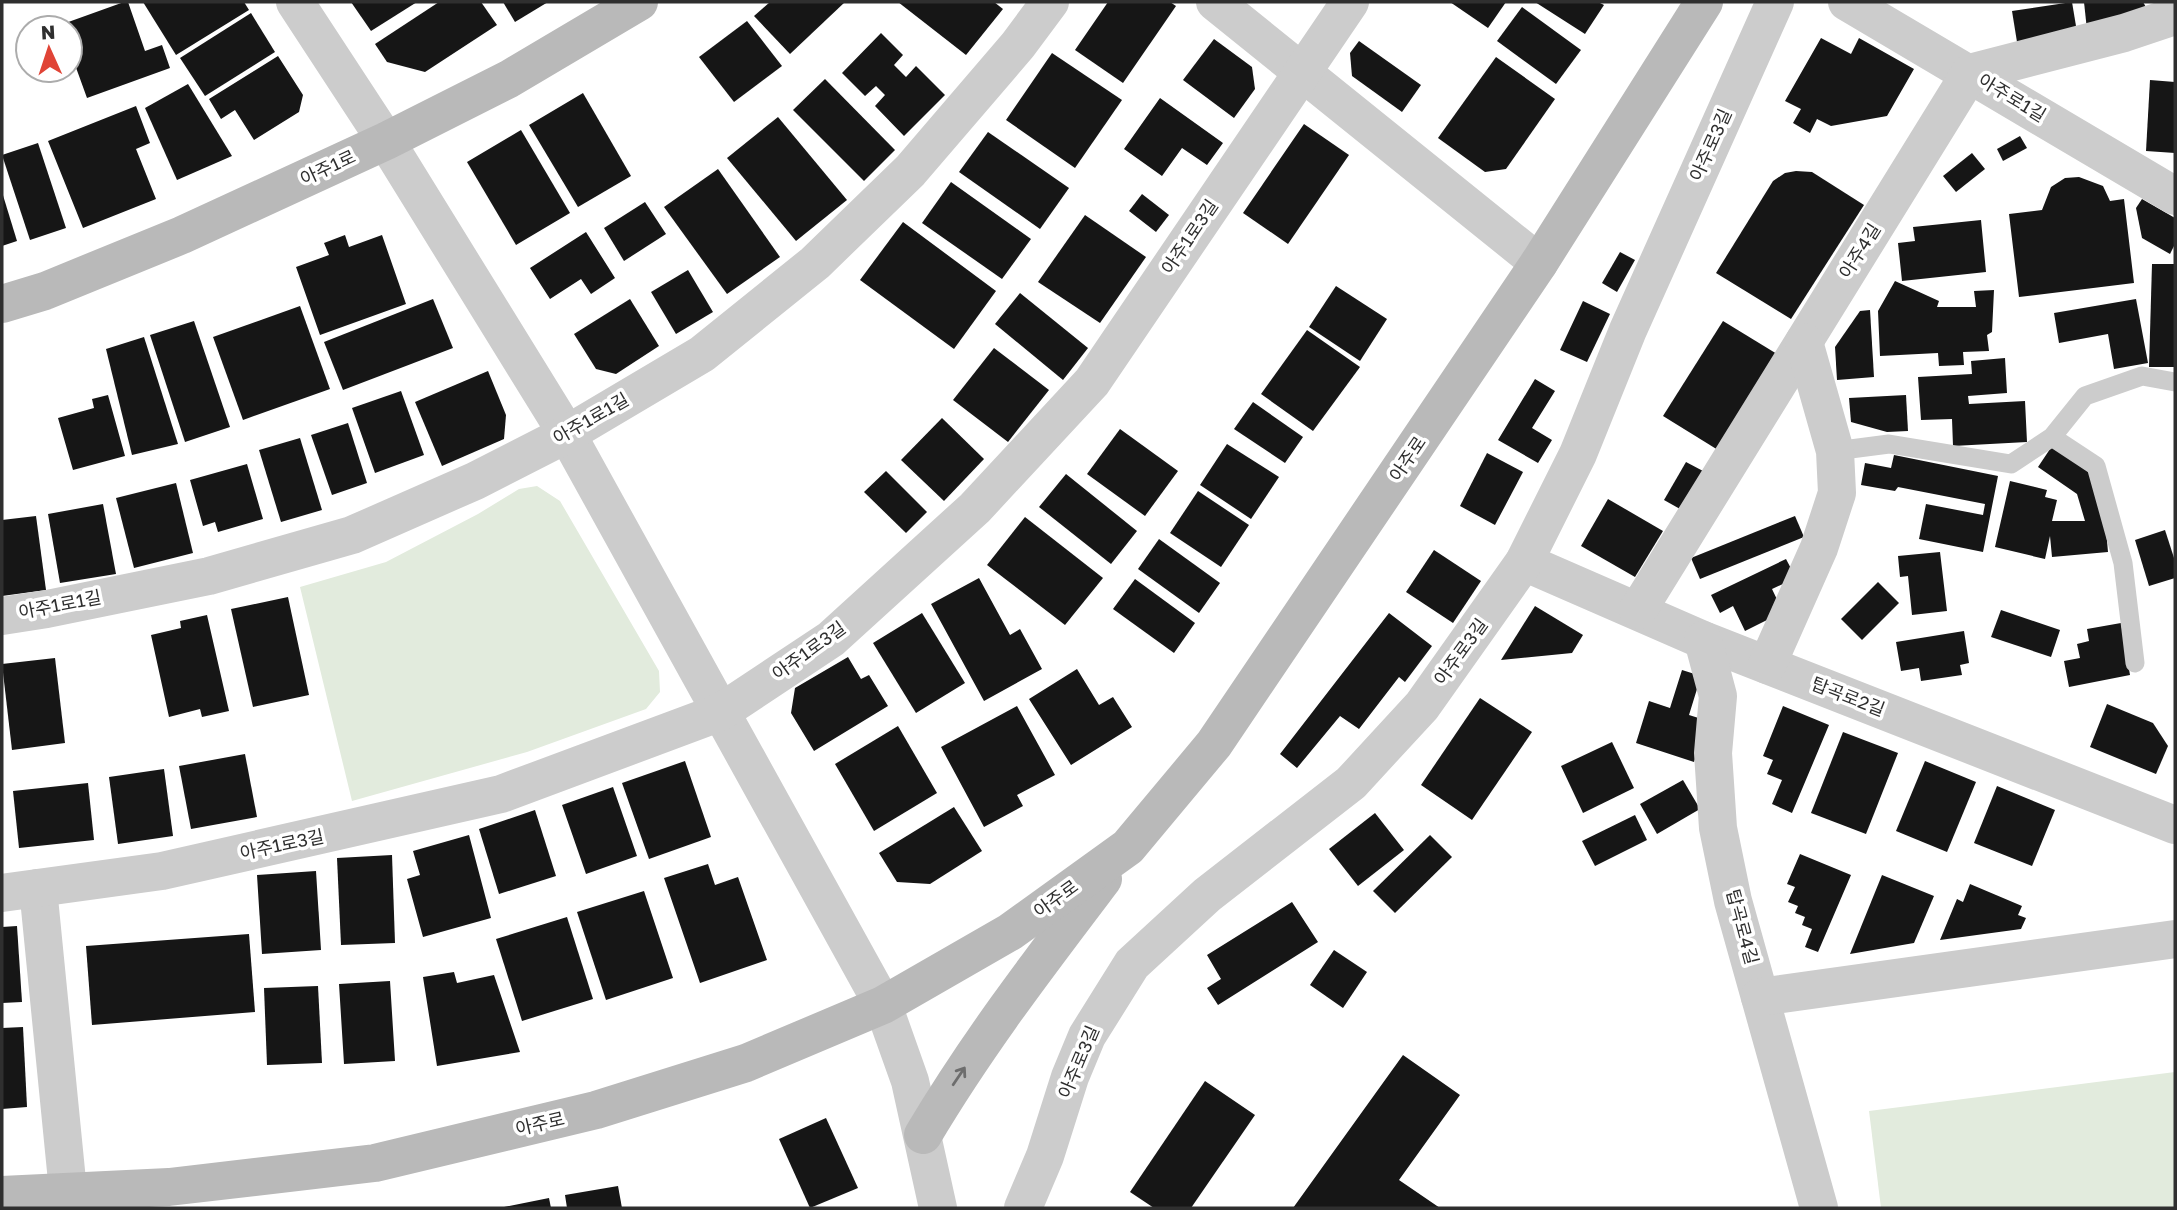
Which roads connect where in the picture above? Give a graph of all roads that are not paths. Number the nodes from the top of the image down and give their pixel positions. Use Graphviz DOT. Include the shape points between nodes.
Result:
graph roads {
  1 [pos="295,2"];
  2 [pos="639,2"];
  3 [pos="1050,2"];
  4 [pos="1215,2"];
  5 [pos="1350,2"];
  6 [pos="1704,2"];
  7 [pos="1775,2"];
  8 [pos="1847,2"];
  9 [pos="2169,12"];
  10 [pos="1906,20"];
  11 [pos="1302,73"];
  12 [pos="1970,73"];
  13 [pos="386,141"];
  14 [pos="2175,196"];
  15 [pos="1539,263"];
  16 [pos="2,304"];
  17 [pos="1804,342"];
  18 [pos="2175,382"];
  19 [pos="567,434"];
  20 [pos="2052,437"];
  21 [pos="1835,451"];
  22 [pos="1524,562"];
  23 [pos="1638,610"];
  24 [pos="2,616"];
  25 [pos="1703,640"];
  26 [pos="2135,663"];
  27 [pos="1767,665"];
  28 [pos="721,712"];
  29 [pos="2175,825"];
  30 [pos="1128,847"];
  31 [pos="20,891"];
  32 [pos="2175,939"];
  33 [pos="1760,997"];
  34 [pos="883,1005"];
  35 [pos="923,1135"];
  36 [pos="68,1191"];
  37 [pos="2,1195"];
  38 [pos="938,1208"];
  39 [pos="1023,1208"];
  40 [pos="1819,1208"];
  1 -- 13 [label="street"];
  2 -- 13 [label="street, 아주1로" via="509,79"];
  3 -- 19 [label="street, 아주1로1길" via="910,171 815,263 702,355"];
  4 -- 11 [label="street"];
  5 -- 11 [label="street, 아주1로3길"];
  6 -- 15 [label="street, 아주로"];
  7 -- 22 [label="street, 아주로3길" via="1628,330 1578,454"];
  8 -- 10 [label="street, 아주로1길"];
  9 -- 12 [label="street" via="2124,33"];
  10 -- 12 [label="street, 아주로1길"];
  11 -- 15 [label="street"];
  11 -- 28 [label="street, 아주1로3길" via="1092,382 975,508 831,639"];
  12 -- 14 [label="street, 아주로1길"];
  12 -- 17 [label="street, 아주4길"];
  13 -- 16 [label="street, 아주1로" via="182,236"];
  13 -- 19 [label="street"];
  15 -- 30 [label="street, 아주로" via="1214,744"];
  17 -- 21 [label="street"];
  17 -- 23 [label="street, 아주4길"];
  18 -- 20 [label="lane" via="2143,376 2085,396"];
  19 -- 24 [label="street, 아주1로1길" via="352,535 209,576"];
  19 -- 28 [label="street"];
  20 -- 21 [label="lane" via="2011,464 1889,444"];
  20 -- 26 [label="lane" via="2096,466 2123,563"];
  21 -- 27 [label="street" via="1837,493 1819,548"];
  22 -- 23 [label="street, 탑곡로2길"];
  22 -- 39 [label="street, 아주로3길" via="1422,706 1351,783 1207,895 1132,964 1087,1036"];
  23 -- 25 [label="street, 탑곡로2길"];
  25 -- 27 [label="street, 탑곡로2길"];
  25 -- 33 [label="street, 탑곡로4길" via="1718,696 1713,753 1718,828"];
  27 -- 29 [label="street, 탑곡로2길"];
  28 -- 31 [label="street, 아주1로3길" via="502,794 162,871"];
  28 -- 34 [label="street"];
  30 -- 34 [label="street, 아주로" via="1010,932"];
  35 -- 30 [label="street, one-way" via="1010,1000"];
  31 -- 36 [label="street"];
  32 -- 33 [label="street"];
  33 -- 40 [label="street, 탑곡로4길"];
  34 -- 35 [label="street"];
  34 -- 36 [label="street, 아주로" via="746,1063 596,1111 375,1163 169,1187"];
  35 -- 38 [label="street"];
  36 -- 37 [label="street, 아주로"];
}
